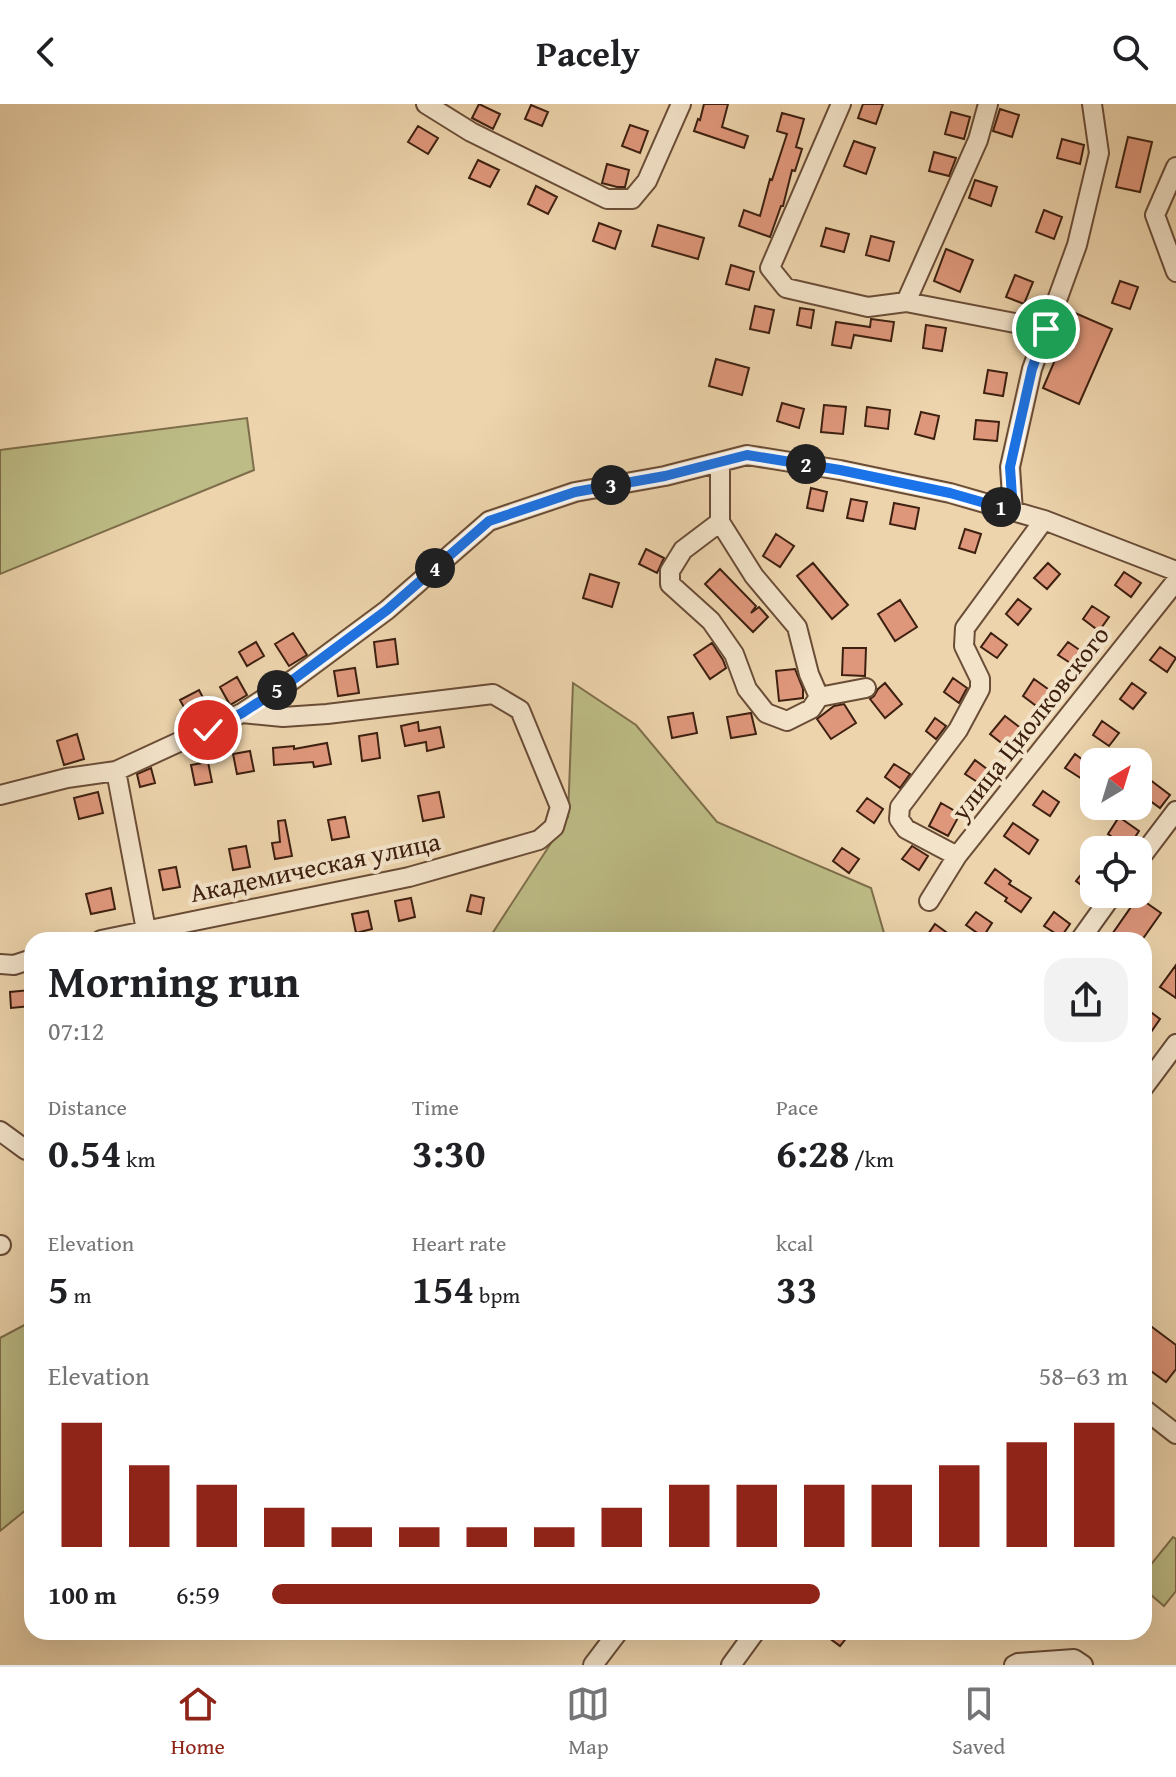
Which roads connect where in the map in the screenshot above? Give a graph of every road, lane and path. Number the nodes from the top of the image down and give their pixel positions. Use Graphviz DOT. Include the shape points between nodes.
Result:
graph roads {
  1 [pos="426,104"];
  2 [pos="681,104"];
  3 [pos="841,104"];
  4 [pos="988,104"];
  5 [pos="1092,104"];
  6 [pos="1176,167"];
  7 [pos="1176,272"];
  8 [pos="906,302"];
  9 [pos="1046,329"];
  10 [pos="720,462"];
  11 [pos="1013,511"];
  12 [pos="1044,520"];
  13 [pos="720,522"];
  14 [pos="1176,571"];
  15 [pos="1176,581"];
  16 [pos="866,688"];
  17 [pos="819,697"];
  18 [pos="242,713"];
  19 [pos="116,771"];
  20 [pos="0,795"];
  21 [pos="1176,811"];
  22 [pos="1152,843"];
  23 [pos="957,856"];
  24 [pos="929,901"];
  25 [pos="1103,908"];
  26 [pos="146,930"];
  27 [pos="137,932"];
  28 [pos="1086,932"];
  29 [pos="24,962"];
  30 [pos="0,964"];
  31 [pos="1176,1044"];
  32 [pos="1152,1076"];
  33 [pos="0,1131"];
  34 [pos="24,1149"];
  35 [pos="1152,1415"];
  36 [pos="1176,1434"];
  37 [pos="612,1640"];
  38 [pos="749,1640"];
  39 [pos="593,1665"];
  40 [pos="731,1665"];
  41 [pos="1014,1665"];
  42 [pos="1083,1665"];
  1 -- 2 [label="street" via="607,199 632,199 647,181"];
  3 -- 8 [label="street" via="770,268 786,288 868,307"];
  4 -- 8 [label="street" via="978,140"];
  5 -- 9 [label="street" via="1099,153 1077,245"];
  6 -- 7 [label="street" via="1155,215"];
  8 -- 9 [label="street"];
  9 -- 11 [label="street" via="1010,467"];
  10 -- 11 [label="street" via="747,455 840,470"];
  10 -- 13 [label="street"];
  10 -- 18 [label="street" via="575,492 489,521 387,610"];
  11 -- 12 [label="street"];
  12 -- 14 [label="street"];
  12 -- 23 [label="street" via="965,628 964,646 980,689 958,730 900,807 899,819 906,829"];
  13 -- 17 [label="street" via="754,576 797,627"];
  13 -- 17 [label="street" via="683,550 670,571 670,584 711,621 766,713 787,721 811,709"];
  15 -- 23 [label="street, улица Циолковского"];
  16 -- 17 [label="street"];
  18 -- 19 [label="street"];
  18 -- 26 [label="street, Академическая улица" via="327,714 493,694 520,710 560,807 554,827 539,840 409,877"];
  19 -- 20 [label="street"];
  19 -- 26 [label="street"];
  21 -- 22 [label="street"];
  23 -- 24 [label="street, улица Циолковского"];
  25 -- 28 [label="street"];
  26 -- 27 [label="street, Академическая улица"];
  29 -- 30 [label="street"];
  31 -- 32 [label="street"];
  33 -- 34 [label="street"];
  35 -- 36 [label="street"];
  37 -- 39 [label="street"];
  38 -- 40 [label="street"];
  41 -- 42 [label="street" via="1074,1659"];
}
